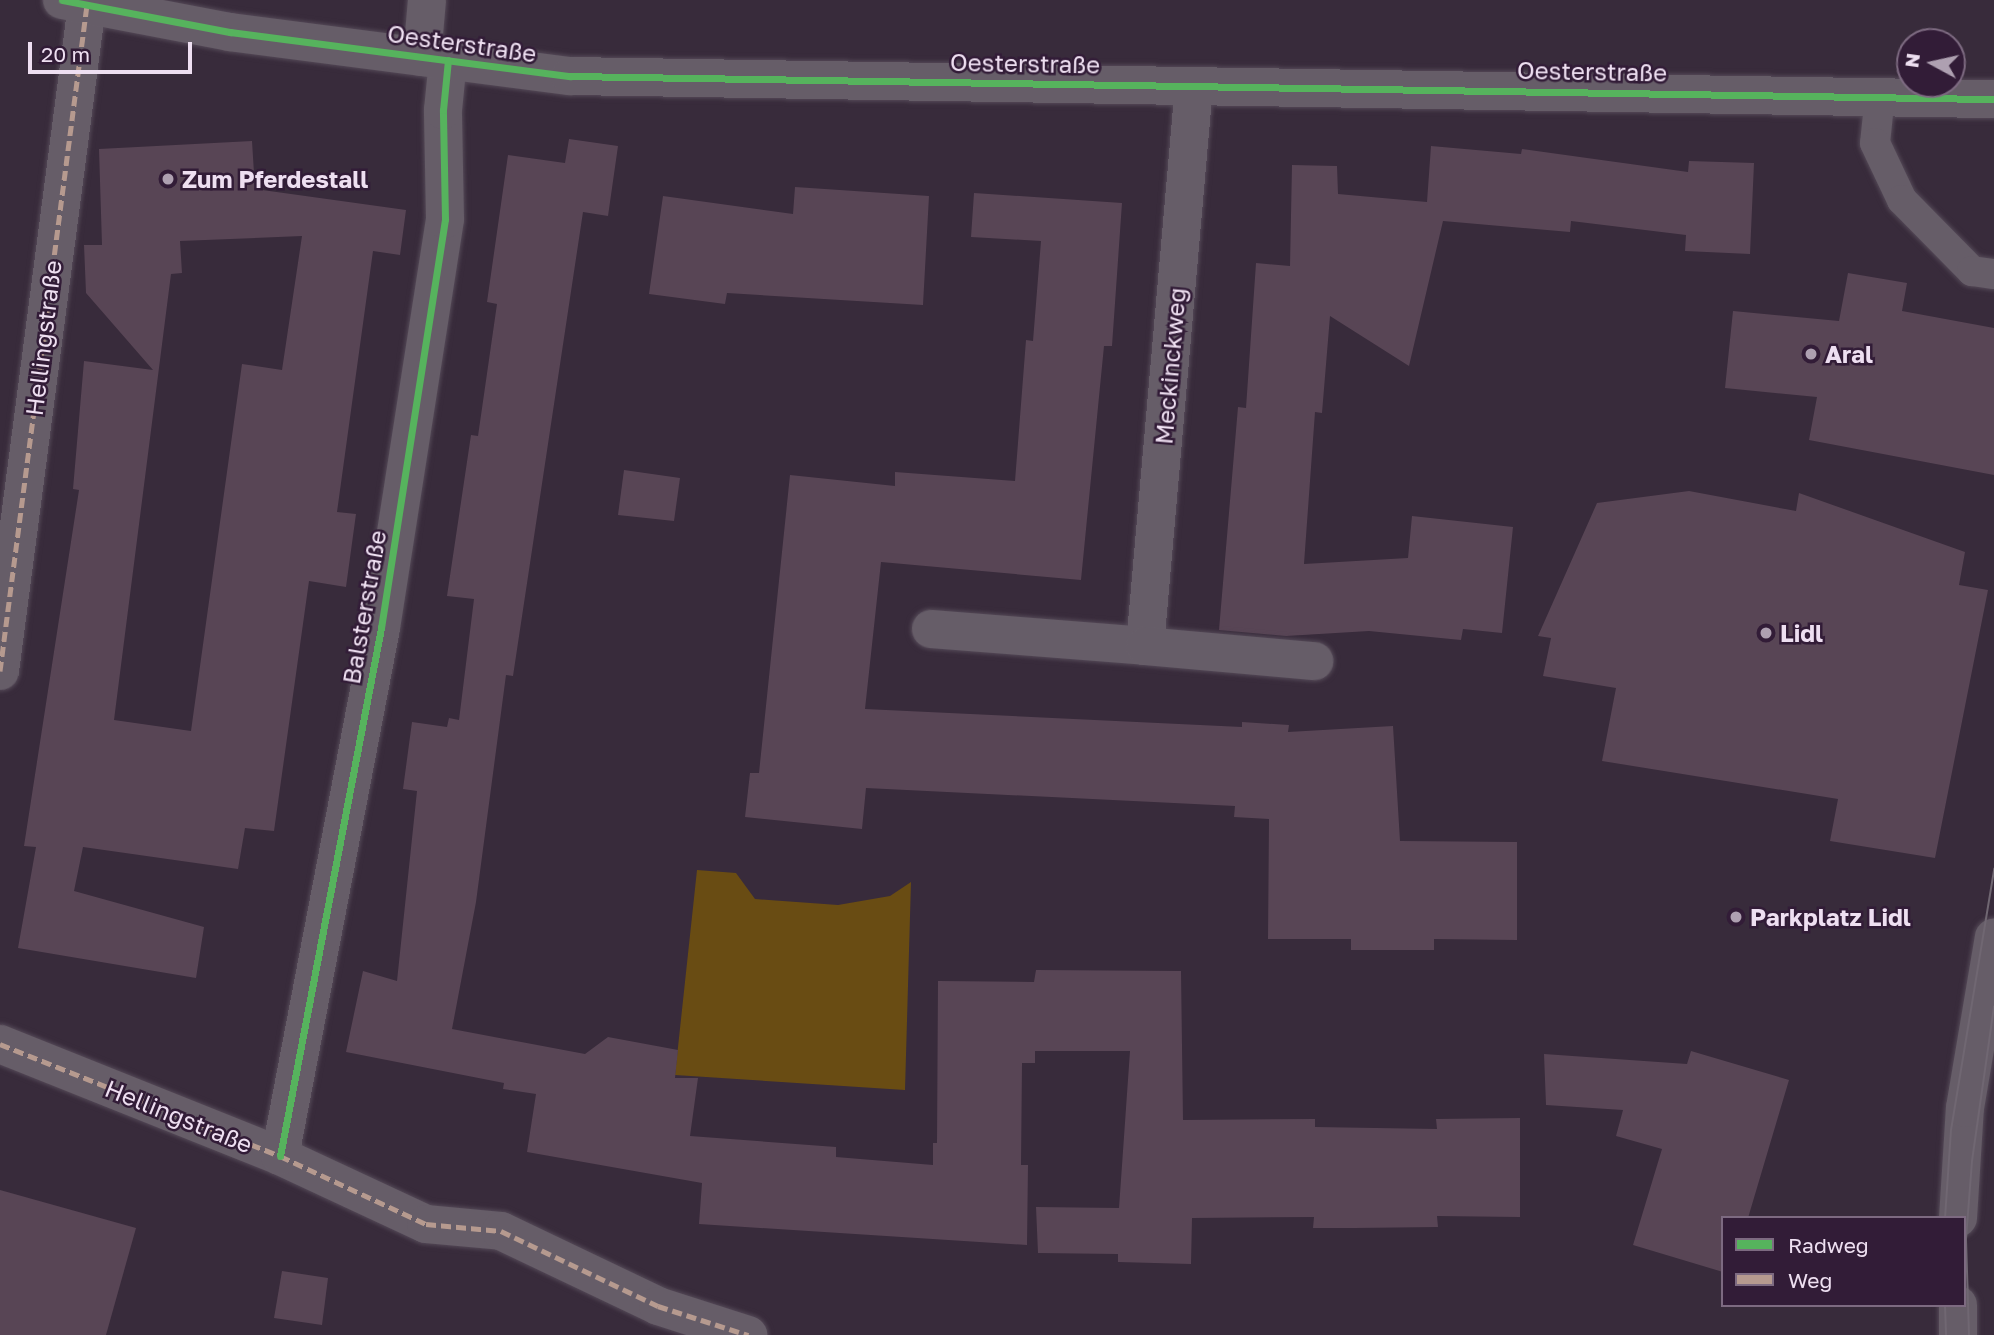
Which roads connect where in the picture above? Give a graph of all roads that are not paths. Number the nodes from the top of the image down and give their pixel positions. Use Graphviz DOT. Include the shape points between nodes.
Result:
graph roads {
  1 [pos="427,0"];
  2 [pos="75,3"];
  3 [pos="435,58"];
  4 [pos="1194,86"];
  5 [pos="1880,96"];
  6 [pos="1994,99"];
  7 [pos="1994,274"];
  8 [pos="931,629"];
  9 [pos="1145,646"];
  10 [pos="1314,661"];
  11 [pos="0,671"];
  12 [pos="1994,937"];
  13 [pos="0,1044"];
  14 [pos="280,1156"];
  15 [pos="1958,1216"];
  16 [pos="1958,1307"];
  17 [pos="748,1335"];
  18 [pos="1958,1335"];
  1 -- 3 [label="street, Balsterstraße"];
  2 -- 3 [label="street, Oesterstraße" via="230,32"];
  2 -- 11 [label="street, Hellingstraße"];
  3 -- 4 [label="street, Oesterstraße" via="570,76"];
  3 -- 14 [label="street, Balsterstraße" via="443,110 445,219 381,628"];
  4 -- 5 [label="street, Oesterstraße"];
  4 -- 9 [label="street, Meckinckweg"];
  5 -- 6 [label="street, Oesterstraße"];
  5 -- 7 [label="lane" via="1875,142 1902,200 1972,271"];
  8 -- 9 [label="street"];
  9 -- 10 [label="street"];
  12 -- 15 [label="street" via="1965,1108"];
  13 -- 14 [label="street, Hellingstraße"];
  14 -- 17 [label="street, Hellingstraße" via="426,1224 501,1231 658,1306"];
  16 -- 18 [label="street"];
}
